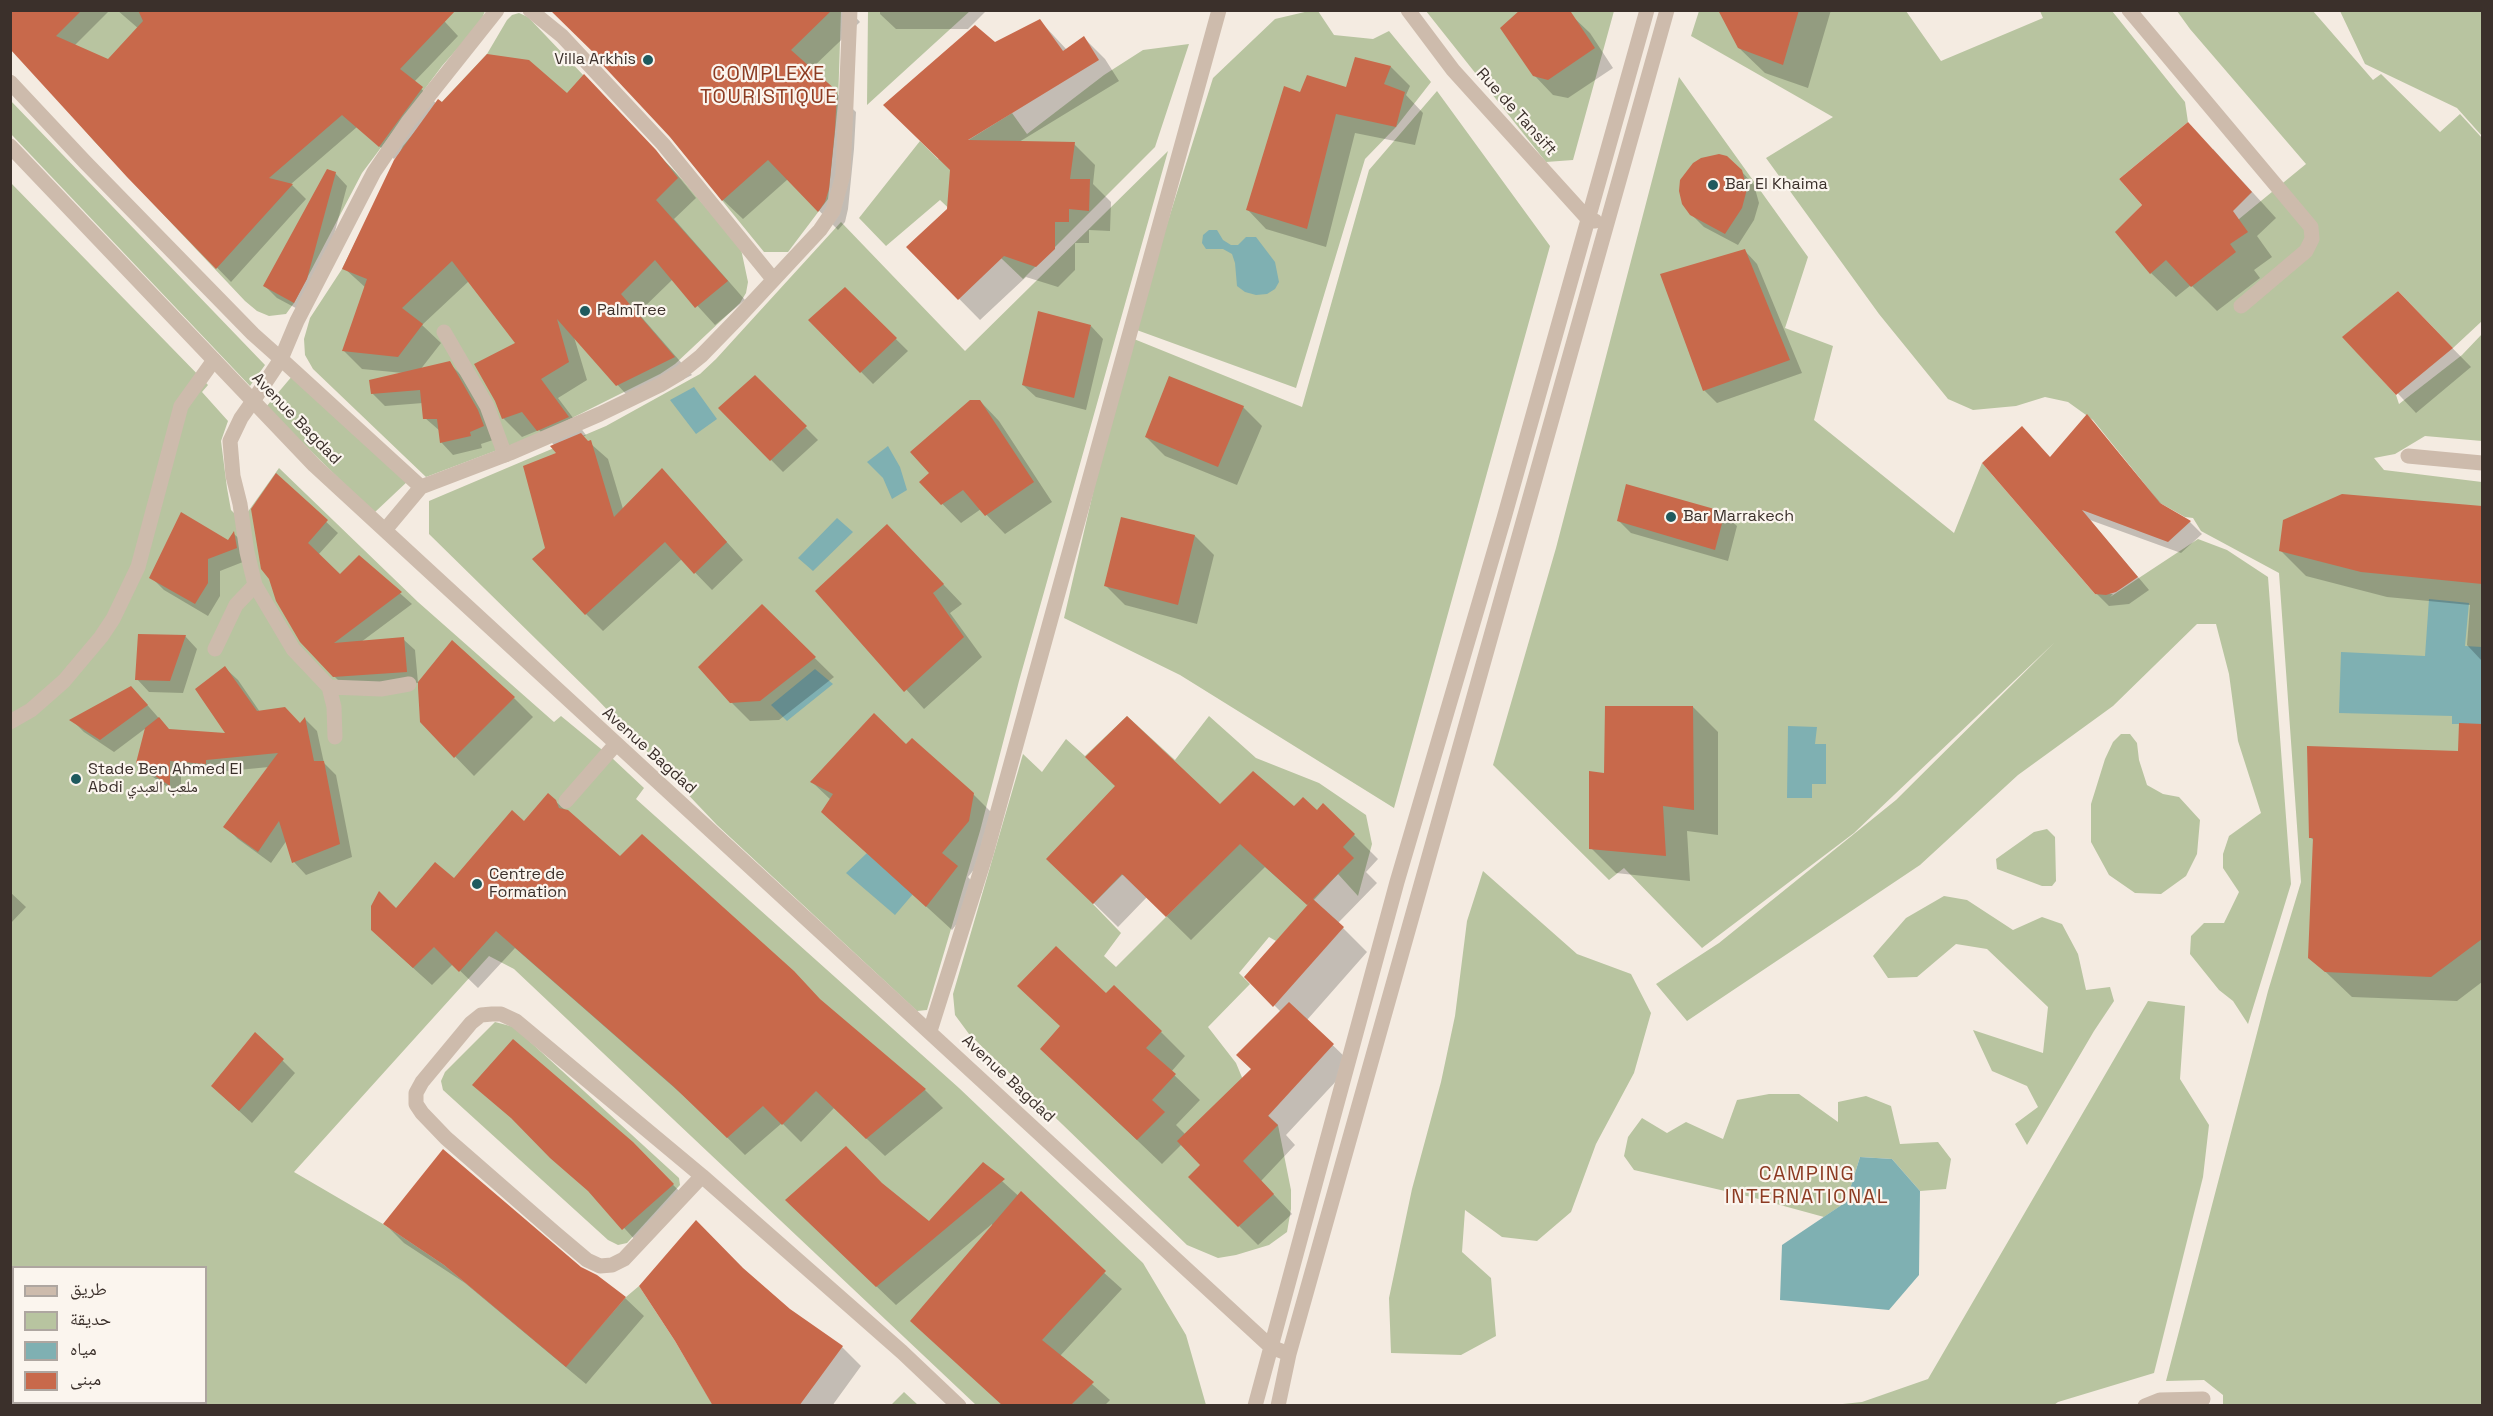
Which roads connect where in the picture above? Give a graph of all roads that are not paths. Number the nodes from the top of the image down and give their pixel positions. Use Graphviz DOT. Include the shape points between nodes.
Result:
graph roads {
  1 [pos="497,10"];
  2 [pos="530,10"];
  3 [pos="850,10"];
  4 [pos="1219,10"];
  5 [pos="1408,10"];
  6 [pos="1647,10"];
  7 [pos="1667,10"];
  8 [pos="2129,10"];
  9 [pos="10,82"];
  10 [pos="10,146"];
  11 [pos="1588,219"];
  12 [pos="1606,225"];
  13 [pos="774,279"];
  14 [pos="2241,306"];
  15 [pos="444,333"];
  16 [pos="281,359"];
  17 [pos="214,360"];
  18 [pos="253,401"];
  19 [pos="505,455"];
  20 [pos="2408,456"];
  21 [pos="2482,463"];
  22 [pos="421,487"];
  23 [pos="384,530"];
  24 [pos="255,585"];
  25 [pos="215,649"];
  26 [pos="410,684"];
  27 [pos="329,687"];
  28 [pos="10,722"];
  29 [pos="335,737"];
  30 [pos="616,744"];
  31 [pos="566,801"];
  32 [pos="930,1031"];
  33 [pos="702,1176"];
  34 [pos="1271,1347"];
  35 [pos="1289,1354"];
  36 [pos="2203,1399"];
  37 [pos="959,1406"];
  38 [pos="1255,1406"];
  39 [pos="1278,1406"];
  40 [pos="2145,1406"];
  1 -- 16 [label="street" via="408,122 374,172"];
  2 -- 13 [label="street" via="562,36 663,144"];
  3 -- 13 [label="street" via="845,155 839,195 820,230"];
  4 -- 32 [label="street" via="986,854"];
  5 -- 11 [label="street, Rue de Tansift" via="1453,70"];
  6 -- 11 [label="street"];
  7 -- 12 [label="street"];
  8 -- 14 [label="street" via="2311,227 2312,239 2306,251"];
  9 -- 16 [label="street"];
  10 -- 17 [label="street, Avenue Bagdad"];
  11 -- 12 [label="street, Rue de Tansift"];
  11 -- 34 [label="street" via="1397,882"];
  12 -- 35 [label="street"];
  13 -- 19 [label="street" via="680,373"];
  15 -- 19 [label="street" via="486,406"];
  16 -- 18 [label="street"];
  16 -- 22 [label="street"];
  17 -- 18 [label="street, Avenue Bagdad"];
  17 -- 28 [label="street" via="180,406 138,567 113,619 64,681 31,710"];
  18 -- 23 [label="street, Avenue Bagdad"];
  18 -- 24 [label="street" via="230,441 233,476"];
  19 -- 22 [label="street"];
  20 -- 21 [label="street"];
  22 -- 23 [label="street"];
  23 -- 30 [label="street, Avenue Bagdad"];
  24 -- 25 [label="street" via="236,606"];
  24 -- 27 [label="street" via="293,649"];
  26 -- 27 [label="street" via="381,689"];
  27 -- 29 [label="street"];
  30 -- 31 [label="street"];
  30 -- 32 [label="street, Avenue Bagdad"];
  32 -- 34 [label="street, Avenue Bagdad"];
  33 -- 33 [label="street" via="516,1021 501,1014 482,1016 471,1023 416,1093 416,1104 446,1138 587,1260 600,1266 624,1259"];
  33 -- 37 [label="street"];
  34 -- 35 [label="street, Avenue Bagdad"];
  34 -- 38 [label="street"];
  35 -- 39 [label="street"];
  36 -- 40 [label="street" via="2160,1400"];
}
